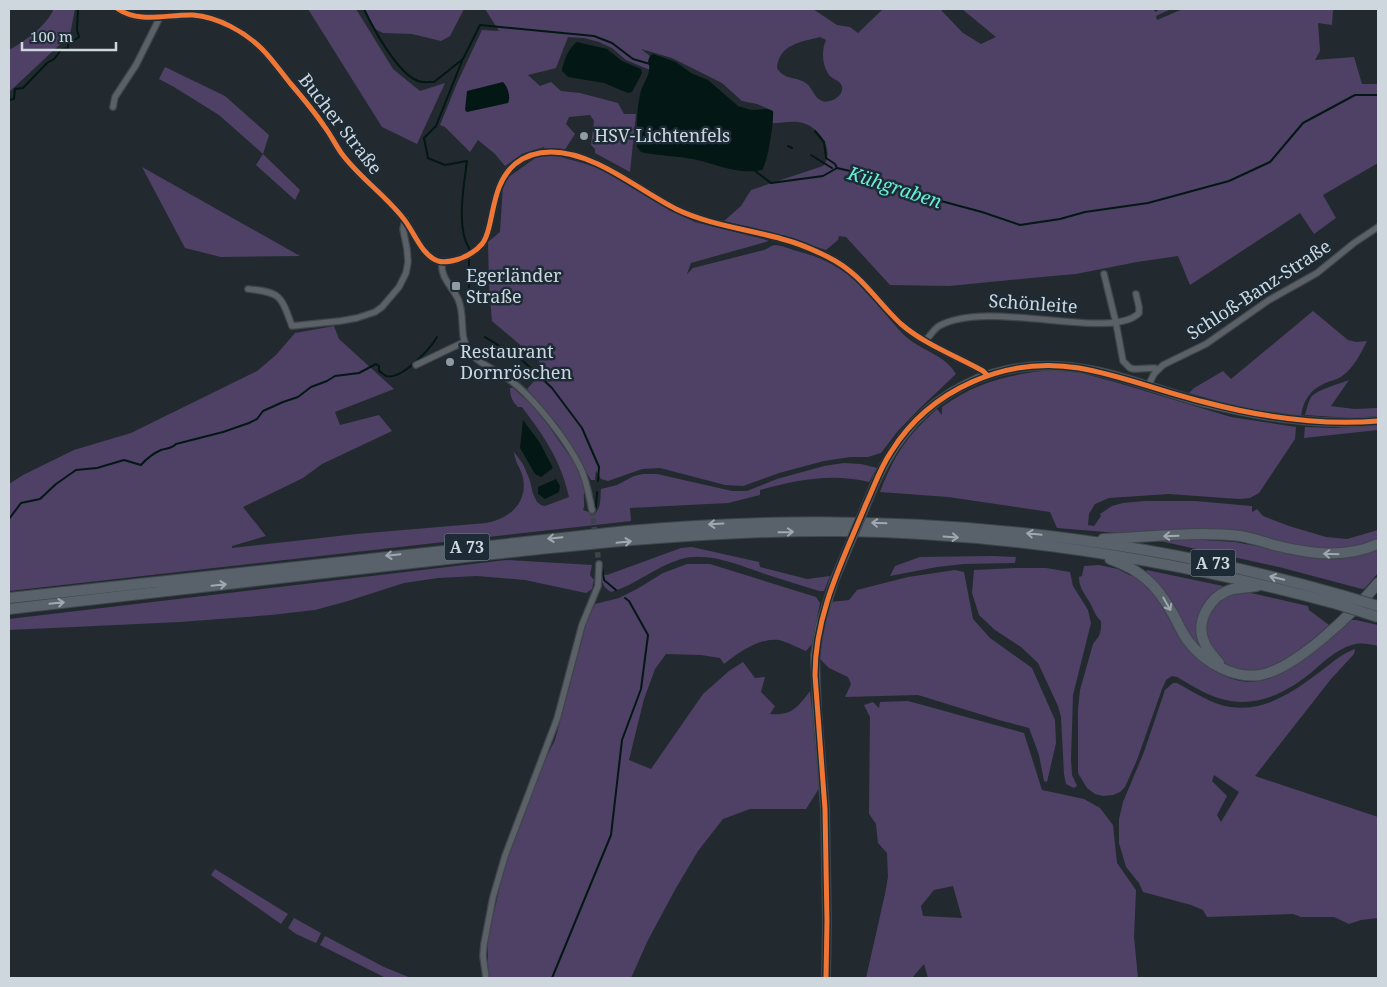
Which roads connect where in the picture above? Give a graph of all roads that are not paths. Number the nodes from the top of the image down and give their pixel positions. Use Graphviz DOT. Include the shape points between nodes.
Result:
graph roads {
  1 [pos="118,9"];
  2 [pos="160,17"];
  3 [pos="113,106"];
  4 [pos="405,220"];
  5 [pos="1378,227"];
  6 [pos="442,262"];
  7 [pos="1104,274"];
  8 [pos="248,289"];
  9 [pos="1136,294"];
  10 [pos="1116,323"];
  11 [pos="926,340"];
  12 [pos="464,342"];
  13 [pos="416,365"];
  14 [pos="1156,372"];
  15 [pos="987,375"];
  16 [pos="1148,386"];
  17 [pos="1378,421"];
  18 [pos="592,510"];
  19 [pos="1083,539"];
  20 [pos="1378,544"];
  21 [pos="1085,550"];
  22 [pos="599,564"];
  23 [pos="1378,583"];
  24 [pos="1264,585"];
  25 [pos="9,598"];
  26 [pos="1339,600"];
  27 [pos="1378,606"];
  28 [pos="9,609"];
  29 [pos="1378,617"];
  30 [pos="1222,668"];
  31 [pos="486,978"];
  32 [pos="826,978"];
  1 -- 2 [label="street, Bucher Straße" via="134,16"];
  2 -- 3 [label="street"];
  2 -- 4 [label="street, Bucher Straße" via="207,18 233,28 256,44 317,117 350,164"];
  4 -- 6 [label="street, Bucher Straße" via="433,259"];
  4 -- 8 [label="street" via="403,229 408,262 405,277 389,300 375,312 340,321 292,326 276,294"];
  5 -- 14 [label="street, Schloß-Banz-Straße" via="1317,273"];
  6 -- 11 [label="street" via="472,253 484,241 498,188 519,161 548,152 568,154 601,167 686,214 784,239 846,267 863,281 901,324"];
  6 -- 12 [label="street" via="442,275 461,306"];
  7 -- 10 [label="street"];
  9 -- 10 [label="street, Schönleite" via="1139,313"];
  10 -- 11 [label="street, Schönleite" via="975,316 937,327"];
  10 -- 14 [label="street" via="1123,361 1130,368 1155,368"];
  11 -- 15 [label="street"];
  12 -- 13 [label="street"];
  12 -- 18 [label="street" via="476,358 518,387 557,431 584,478"];
  14 -- 16 [label="street"];
  15 -- 16 [label="street" via="1035,366 1058,366 1097,371"];
  15 -- 32 [label="street, bridge" via="950,392 918,418 890,453 834,581 820,625 815,656 816,710 825,810"];
  16 -- 17 [label="street" via="1203,402 1290,420"];
  20 -- 19 [label="highway, one-way" via="1364,550 1336,554 1303,552 1234,536"];
  19 -- 25 [label="highway, A 73, one-way" via="928,525 721,523 484,545"];
  26 -- 19 [label="highway, A 73, one-way" via="1266,575"];
  21 -- 24 [label="highway, A 73"];
  28 -- 21 [label="highway, A 73, one-way" via="472,557 723,534 840,531"];
  21 -- 30 [label="highway, one-way" via="1130,567 1150,581 1193,647"];
  22 -- 31 [label="street" via="598,586 580,632 557,719 505,856 493,897 484,944"];
  23 -- 30 [label="highway" via="1328,632 1286,664 1262,675 1249,676"];
  24 -- 26 [label="highway, A 73"];
  24 -- 30 [label="highway" via="1224,593 1205,612 1202,636"];
  26 -- 27 [label="highway, A 73, bridge"];
  26 -- 29 [label="highway, A 73, bridge"];
}
